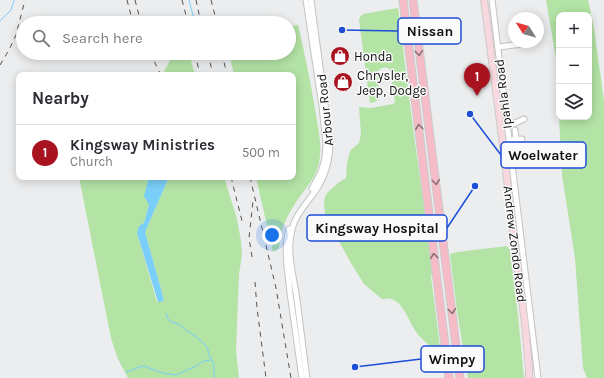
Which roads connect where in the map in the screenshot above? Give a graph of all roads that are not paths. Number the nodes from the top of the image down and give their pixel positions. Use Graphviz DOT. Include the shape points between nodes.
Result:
graph roads {
  1 [pos="306,0"];
  2 [pos="311,0"];
  3 [pos="403,0"];
  4 [pos="413,0"];
  5 [pos="484,0"];
  6 [pos="492,0"];
  7 [pos="508,46"];
  8 [pos="498,48"];
  9 [pos="524,119"];
  10 [pos="507,125"];
  11 [pos="515,130"];
  12 [pos="509,140"];
  13 [pos="456,347"];
  14 [pos="529,369"];
  15 [pos="302,378"];
  16 [pos="308,378"];
  17 [pos="447,378"];
  18 [pos="460,378"];
  19 [pos="464,378"];
  20 [pos="529,378"];
  21 [pos="532,378"];
  22 [pos="538,378"];
  1 -- 15 [label="street, Arbour Road" via="326,144 321,172 314,187 294,214 287,236 293,319"];
  2 -- 16 [label="street, Arbour Road" via="330,152 325,173 297,215 290,245"];
  17 -- 3 [label="highway, one-way"];
  4 -- 13 [label="highway, one-way"];
  5 -- 14 [label="main road, Andrew Zondo Road"];
  6 -- 8 [label="street, Ipahla Road"];
  7 -- 8 [label="street"];
  8 -- 10 [label="street, Ipahla Road"];
  9 -- 10 [label="street"];
  10 -- 12 [label="street, Ipahla Road"];
  11 -- 12 [label="street" via="519,139"];
  12 -- 22 [label="street, Ipahla Road"];
  13 -- 18 [label="highway"];
  13 -- 19 [label="highway"];
  14 -- 20 [label="main road, Andrew Zondo Road"];
  14 -- 21 [label="main road, Andrew Zondo Road"];
}
